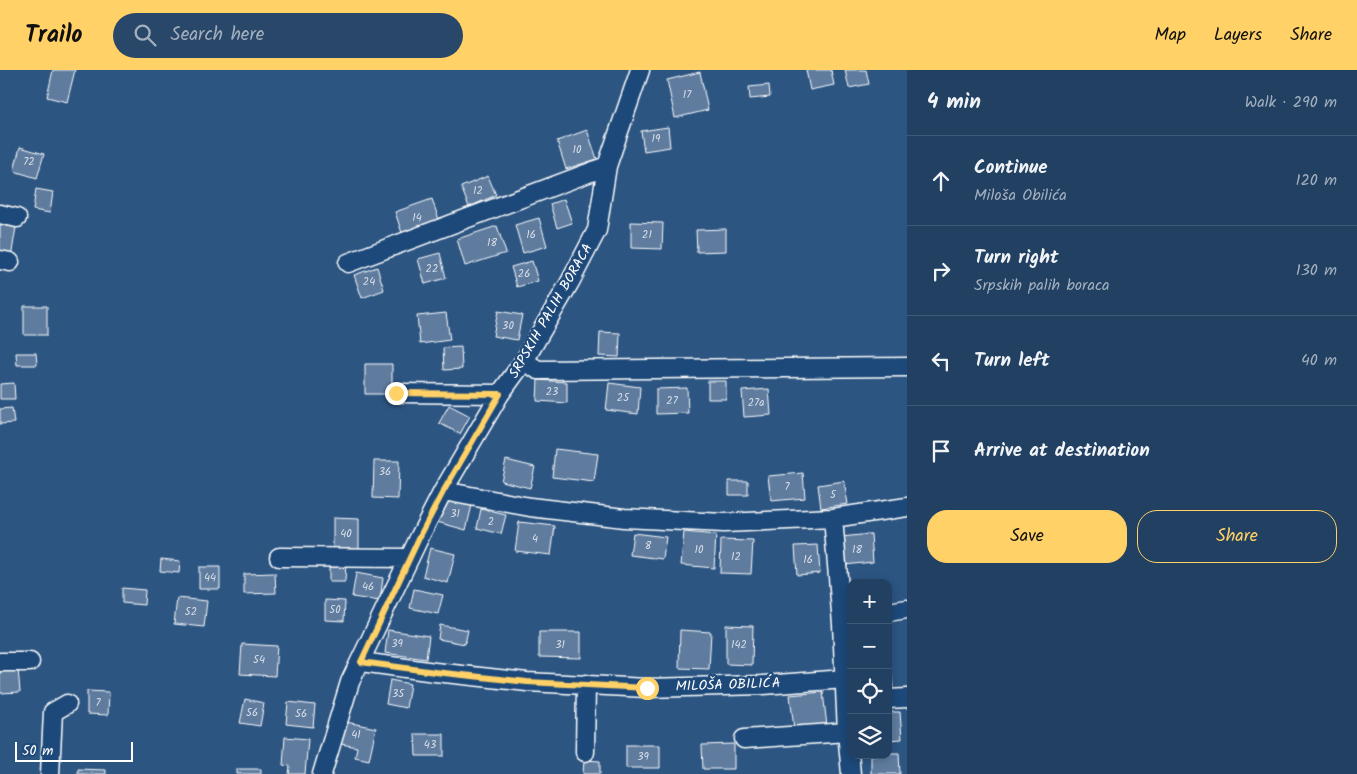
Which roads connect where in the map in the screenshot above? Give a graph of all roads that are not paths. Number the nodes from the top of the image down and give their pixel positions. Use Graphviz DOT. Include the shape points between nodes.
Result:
graph roads {
  1 [pos="640,70"];
  2 [pos="607,166"];
  3 [pos="348,263"];
  4 [pos="524,362"];
  5 [pos="907,367"];
  6 [pos="396,393"];
  7 [pos="500,394"];
  8 [pos="443,492"];
  9 [pos="907,507"];
  10 [pos="833,518"];
  11 [pos="279,558"];
  12 [pos="410,558"];
  13 [pos="907,609"];
  14 [pos="892,611"];
  15 [pos="846,618"];
  16 [pos="0,662"];
  17 [pos="30,662"];
  18 [pos="361,662"];
  19 [pos="844,679"];
  20 [pos="586,684"];
  21 [pos="847,698"];
  22 [pos="907,698"];
  23 [pos="892,700"];
  24 [pos="67,704"];
  25 [pos="847,732"];
  26 [pos="744,739"];
  27 [pos="585,752"];
  28 [pos="850,759"];
  29 [pos="50,774"];
  30 [pos="322,774"];
  31 [pos="851,774"];
  1 -- 2 [label="street, SRPSKIH PALIH BORACA"];
  2 -- 3 [label="street"];
  2 -- 4 [label="street, SRPSKIH PALIH BORACA" via="597,230"];
  4 -- 5 [label="street" via="538,370"];
  4 -- 7 [label="street, SRPSKIH PALIH BORACA"];
  6 -- 7 [label="street"];
  7 -- 8 [label="street, SRPSKIH PALIH BORACA"];
  8 -- 10 [label="street" via="624,518 724,523"];
  8 -- 12 [label="street, SRPSKIH PALIH BORACA"];
  9 -- 10 [label="street"];
  10 -- 15 [label="street"];
  11 -- 12 [label="street"];
  12 -- 18 [label="street, SRPSKIH PALIH BORACA"];
  13 -- 14 [label="street"];
  15 -- 19 [label="street"];
  16 -- 17 [label="street"];
  18 -- 20 [label="street, MILOŠA OBILIĆA" via="527,682"];
  18 -- 30 [label="street, SRPSKIH PALIH BORACA" via="350,682"];
  19 -- 20 [label="street, MILOŠA OBILIĆA" via="647,688"];
  19 -- 21 [label="street"];
  20 -- 27 [label="street"];
  22 -- 23 [label="street"];
  24 -- 29 [label="street" via="53,712"];
  25 -- 26 [label="street"];
  28 -- 31 [label="street"];
}
